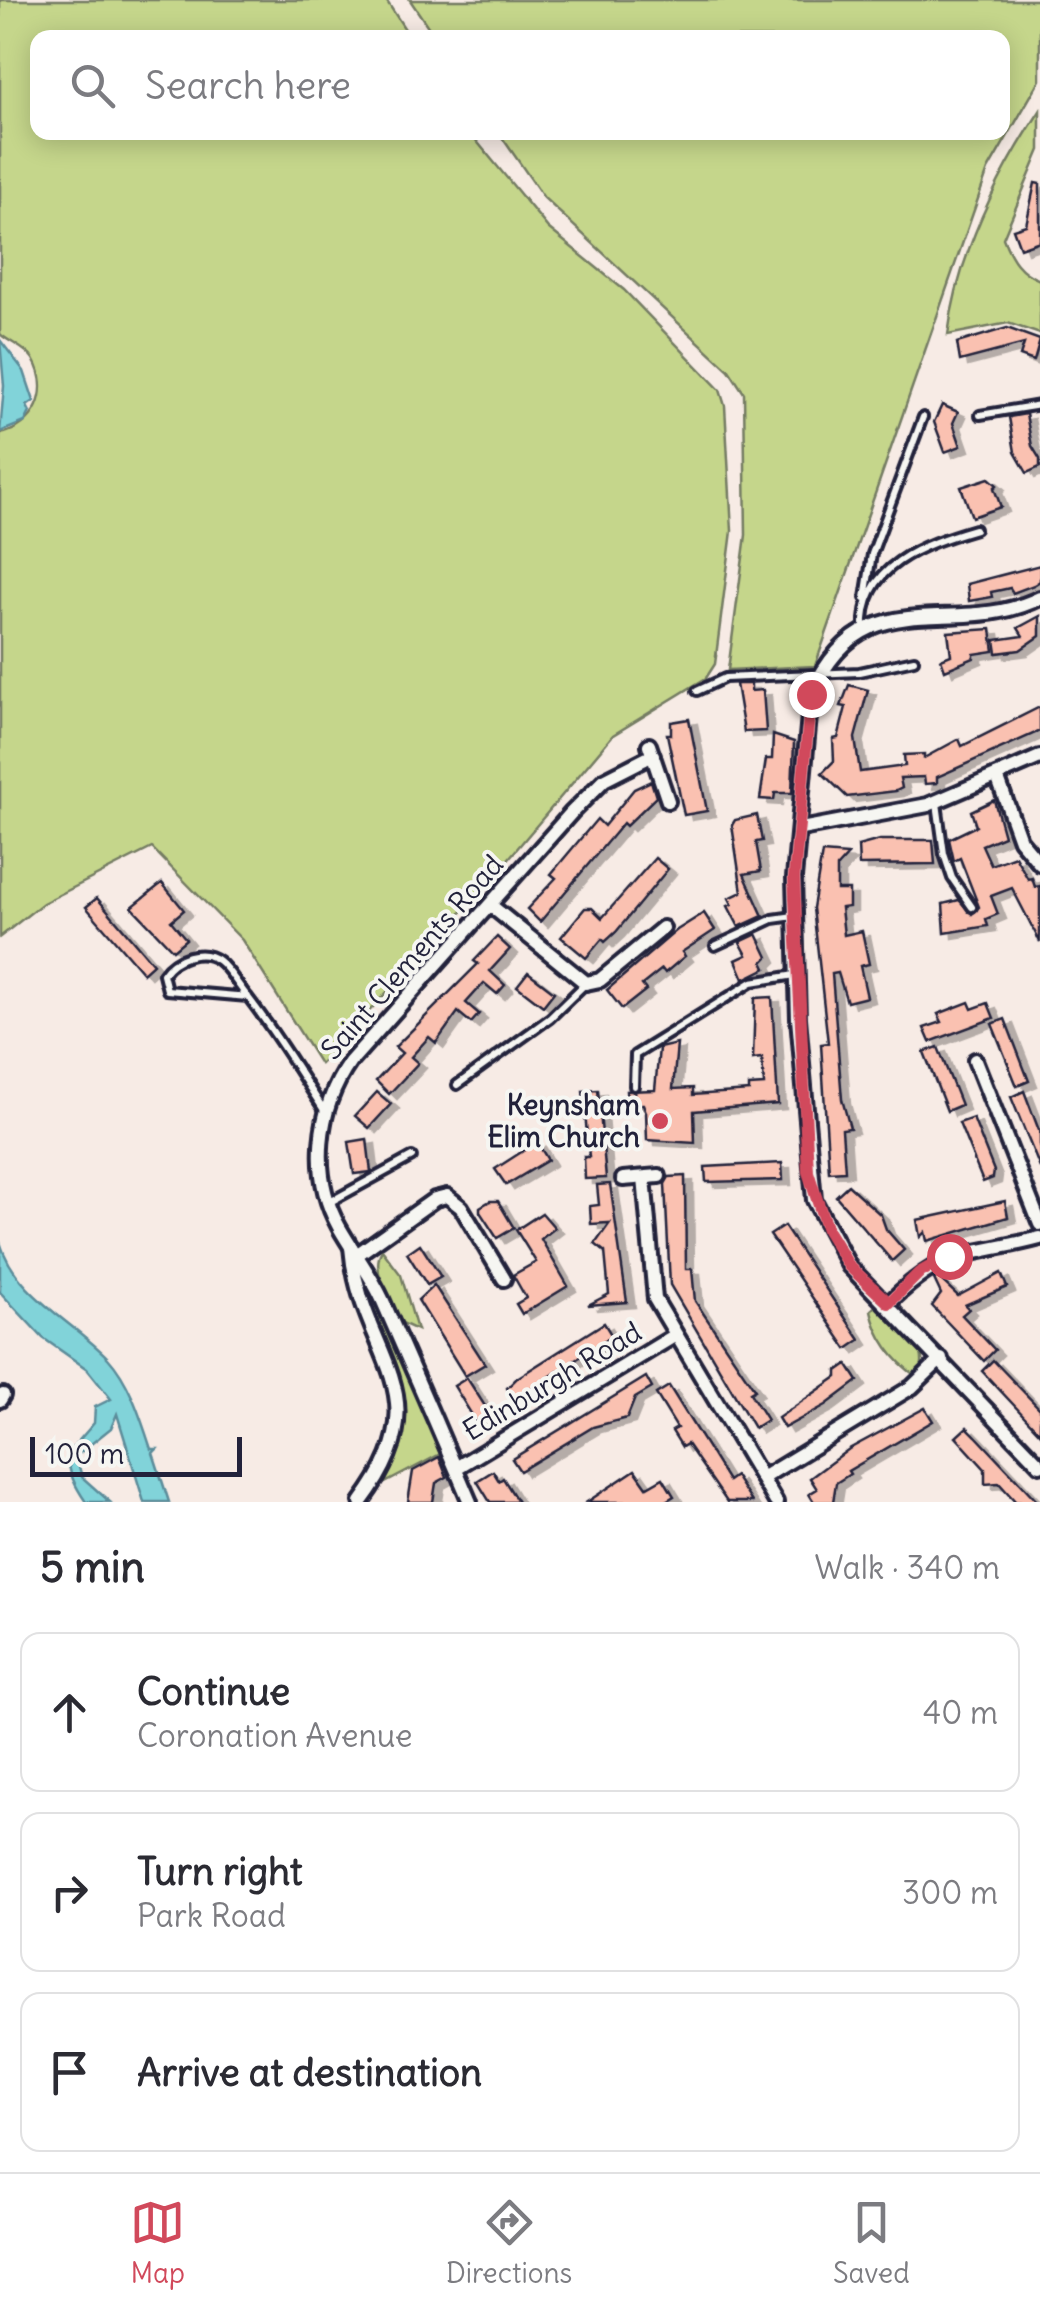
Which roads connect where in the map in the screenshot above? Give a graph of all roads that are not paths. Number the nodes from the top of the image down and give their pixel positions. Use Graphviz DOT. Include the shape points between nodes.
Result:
graph roads {
  1 [pos="1040,405"];
  2 [pos="980,415"];
  3 [pos="923,417"];
  4 [pos="975,529"];
  5 [pos="865,598"];
  6 [pos="1040,598"];
  7 [pos="864,631"];
  8 [pos="914,660"];
  9 [pos="820,672"];
  10 [pos="698,691"];
  11 [pos="1040,757"];
  12 [pos="997,776"];
  13 [pos="668,801"];
  14 [pos="936,802"];
  15 [pos="801,828"];
  16 [pos="1040,864"];
  17 [pos="490,904"];
  18 [pos="972,907"];
  19 [pos="795,916"];
  20 [pos="663,928"];
  21 [pos="714,946"];
  22 [pos="796,975"];
  23 [pos="586,983"];
  24 [pos="248,997"];
  25 [pos="975,1060"];
  26 [pos="456,1085"];
  27 [pos="634,1086"];
  28 [pos="325,1110"];
  29 [pos="412,1158"];
  30 [pos="659,1176"];
  31 [pos="644,1178"];
  32 [pos="623,1179"];
  33 [pos="330,1203"];
  34 [pos="1040,1224"];
  35 [pos="1040,1238"];
  36 [pos="354,1249"];
  37 [pos="504,1279"];
  38 [pos="889,1303"];
  39 [pos="674,1336"];
  40 [pos="941,1359"];
  41 [pos="1040,1465"];
  42 [pos="456,1468"];
  43 [pos="762,1478"];
  44 [pos="361,1502"];
  45 [pos="470,1502"];
  46 [pos="776,1502"];
  1 -- 2 [label="lane"];
  3 -- 5 [label="lane" via="872,554"];
  4 -- 5 [label="lane" via="917,548"];
  5 -- 7 [label="lane"];
  6 -- 7 [label="street" via="994,613 890,619"];
  7 -- 9 [label="street"];
  8 -- 9 [label="lane" via="860,672"];
  9 -- 10 [label="lane" via="725,678"];
  9 -- 15 [label="street" via="811,694"];
  11 -- 12 [label="street"];
  12 -- 14 [label="street"];
  12 -- 16 [label="street" via="1020,840"];
  13 -- 17 [label="street, Saint Clements Road" via="651,750 604,780"];
  14 -- 15 [label="street"];
  14 -- 18 [label="lane" via="952,878"];
  15 -- 19 [label="street"];
  17 -- 23 [label="street"];
  17 -- 28 [label="street, Saint Clements Road" via="350,1062"];
  19 -- 21 [label="lane"];
  19 -- 22 [label="street"];
  20 -- 23 [label="street" via="600,980"];
  22 -- 27 [label="lane" via="752,982 636,1055"];
  22 -- 38 [label="street" via="814,1200 849,1266"];
  23 -- 26 [label="lane" via="550,1018"];
  24 -- 24 [label="lane" via="207,956 186,957 162,974 167,990"];
  24 -- 28 [label="lane"];
  25 -- 34 [label="street"];
  28 -- 33 [label="street, Saint Clements Road" via="320,1136"];
  29 -- 33 [label="lane"];
  30 -- 31 [label="street"];
  31 -- 32 [label="street"];
  31 -- 39 [label="street" via="651,1286"];
  33 -- 36 [label="street, Saint Clements Road"];
  35 -- 38 [label="street" via="949,1256 919,1273"];
  36 -- 37 [label="street" via="447,1196 461,1207"];
  36 -- 42 [label="street, Saint Clements Road"];
  36 -- 44 [label="street, Saint Clements Road" via="352,1267 399,1407 394,1448"];
  38 -- 40 [label="street"];
  39 -- 42 [label="street, Edinburgh Road"];
  39 -- 43 [label="street"];
  40 -- 41 [label="street"];
  40 -- 43 [label="street" via="912,1387"];
  42 -- 45 [label="street, Saint Clements Road"];
  43 -- 46 [label="street"];
}
